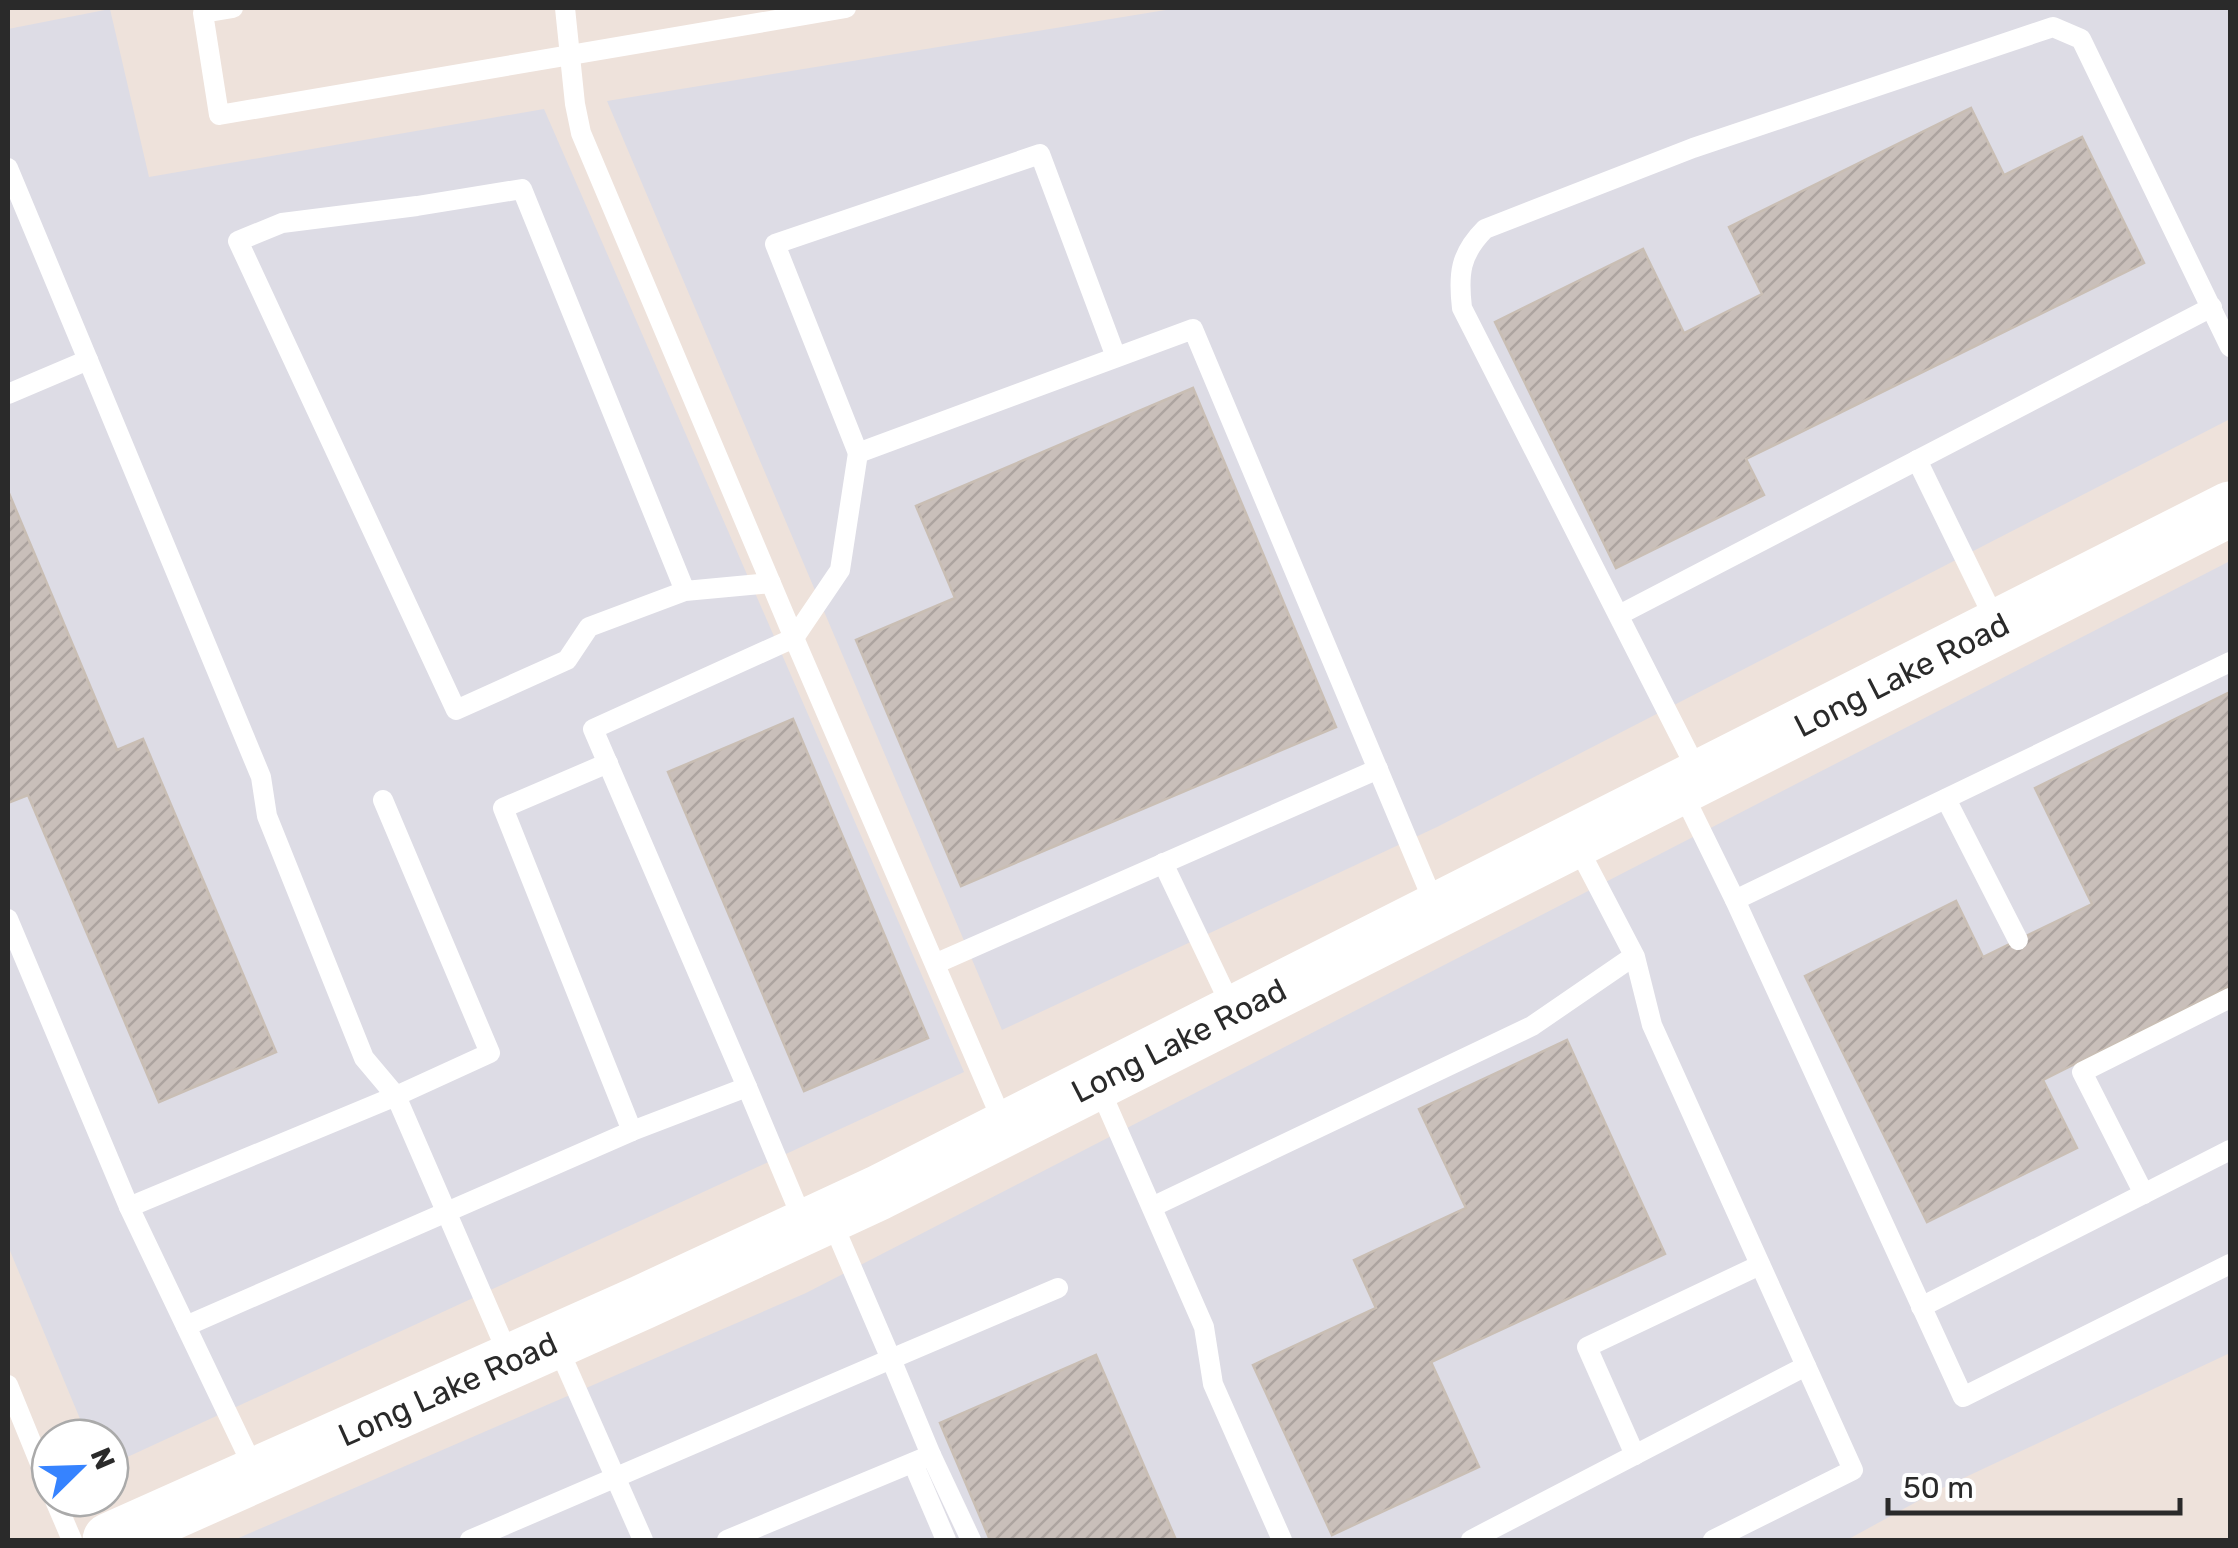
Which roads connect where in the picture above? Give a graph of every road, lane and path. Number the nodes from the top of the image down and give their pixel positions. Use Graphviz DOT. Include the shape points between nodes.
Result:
graph roads {
  1 [pos="233,8"];
  2 [pos="565,8"];
  3 [pos="846,8"];
  4 [pos="569,54"];
  5 [pos="8,168"];
  6 [pos="2212,307"];
  7 [pos="2230,346"];
  8 [pos="1116,357"];
  9 [pos="88,360"];
  10 [pos="8,394"];
  11 [pos="858,452"];
  12 [pos="1916,460"];
  13 [pos="2230,510"];
  14 [pos="771,583"];
  15 [pos="686,591"];
  16 [pos="1620,616"];
  17 [pos="1998,627"];
  18 [pos="794,638"];
  19 [pos="2230,662"];
  20 [pos="608,763"];
  21 [pos="1378,769"];
  22 [pos="1690,783"];
  23 [pos="1946,799"];
  24 [pos="383,800"];
  25 [pos="1574,842"];
  26 [pos="1163,863"];
  27 [pos="1735,900"];
  28 [pos="1438,910"];
  29 [pos="8,919"];
  30 [pos="2018,940"];
  31 [pos="1634,956"];
  32 [pos="937,963"];
  33 [pos="2230,998"];
  34 [pos="1234,1013"];
  35 [pos="1097,1083"];
  36 [pos="748,1087"];
  37 [pos="396,1096"];
  38 [pos="1006,1129"];
  39 [pos="632,1131"];
  40 [pos="2230,1150"];
  41 [pos="2144,1194"];
  42 [pos="129,1207"];
  43 [pos="1152,1207"];
  44 [pos="445,1212"];
  45 [pos="818,1221"];
  46 [pos="2230,1264"];
  47 [pos="1760,1265"];
  48 [pos="1058,1288"];
  49 [pos="1921,1307"];
  50 [pos="186,1326"];
  51 [pos="533,1352"];
  52 [pos="890,1359"];
  53 [pos="1806,1366"];
  54 [pos="8,1385"];
  55 [pos="30,1439"];
  56 [pos="1636,1455"];
  57 [pos="922,1459"];
  58 [pos="257,1475"];
  59 [pos="616,1478"];
  60 [pos="110,1540"];
  61 [pos="470,1540"];
  62 [pos="642,1540"];
  63 [pos="727,1540"];
  64 [pos="946,1540"];
  65 [pos="970,1540"];
  66 [pos="1282,1540"];
  67 [pos="1471,1540"];
  68 [pos="1713,1540"];
  1 -- 4 [label="lane" via="203,13 219,114"];
  2 -- 4 [label="lane"];
  3 -- 4 [label="lane"];
  4 -- 14 [label="lane" via="581,132"];
  5 -- 9 [label="lane"];
  6 -- 7 [label="lane"];
  6 -- 12 [label="lane"];
  6 -- 16 [label="lane" via="2081,39 2053,27 1693,148 1485,229 1468,246 1458,280 1462,308"];
  8 -- 11 [label="lane"];
  8 -- 11 [label="lane" via="1040,154 775,244"];
  8 -- 21 [label="lane" via="1193,329"];
  9 -- 10 [label="lane"];
  9 -- 37 [label="lane" via="260,776 266,816 364,1058"];
  11 -- 18 [label="lane" via="840,570"];
  12 -- 16 [label="lane"];
  12 -- 17 [label="lane"];
  13 -- 17 [label="street, Long Lake Road"];
  14 -- 15 [label="lane"];
  14 -- 18 [label="lane"];
  15 -- 15 [label="lane" via="589,628 567,660 456,710 238,241 282,223 522,189"];
  16 -- 22 [label="lane"];
  17 -- 22 [label="street, Long Lake Road"];
  18 -- 20 [label="lane" via="594,729"];
  18 -- 32 [label="lane"];
  19 -- 23 [label="lane"];
  20 -- 36 [label="lane"];
  20 -- 39 [label="lane" via="503,808"];
  21 -- 26 [label="lane"];
  21 -- 28 [label="lane"];
  22 -- 25 [label="street, Long Lake Road"];
  22 -- 27 [label="lane"];
  23 -- 27 [label="lane"];
  23 -- 30 [label="lane"];
  24 -- 37 [label="lane" via="490,1054"];
  25 -- 28 [label="street, Long Lake Road"];
  25 -- 31 [label="lane"];
  26 -- 32 [label="lane"];
  26 -- 34 [label="lane"];
  27 -- 49 [label="lane"];
  28 -- 34 [label="street, Long Lake Road"];
  29 -- 42 [label="lane"];
  31 -- 43 [label="lane" via="1532,1026"];
  31 -- 47 [label="lane" via="1652,1025"];
  32 -- 38 [label="lane"];
  33 -- 41 [label="lane" via="2080,1066"];
  34 -- 35 [label="street, Long Lake Road"];
  35 -- 38 [label="street, Long Lake Road"];
  35 -- 43 [label="lane"];
  36 -- 39 [label="lane"];
  36 -- 45 [label="lane"];
  37 -- 42 [label="lane"];
  37 -- 44 [label="lane"];
  38 -- 45 [label="street, Long Lake Road"];
  39 -- 44 [label="lane"];
  40 -- 41 [label="lane"];
  41 -- 49 [label="lane"];
  42 -- 50 [label="lane"];
  43 -- 66 [label="lane" via="1204,1327 1213,1384"];
  44 -- 50 [label="lane"];
  44 -- 51 [label="lane"];
  45 -- 51 [label="street, Long Lake Road"];
  45 -- 52 [label="lane"];
  46 -- 49 [label="lane" via="1964,1398"];
  47 -- 53 [label="lane"];
  47 -- 56 [label="lane" via="1586,1346"];
  48 -- 52 [label="lane"];
  50 -- 58 [label="lane"];
  51 -- 58 [label="street, Long Lake Road"];
  51 -- 59 [label="lane"];
  52 -- 57 [label="lane"];
  52 -- 59 [label="lane"];
  53 -- 56 [label="lane"];
  53 -- 68 [label="lane" via="1853,1470"];
  54 -- 55 [label="lane"];
  56 -- 67 [label="lane"];
  57 -- 63 [label="lane"];
  57 -- 64 [label="lane"];
  57 -- 65 [label="lane"];
  58 -- 60 [label="street, Long Lake Road"];
  59 -- 61 [label="lane"];
  59 -- 62 [label="lane"];
}
